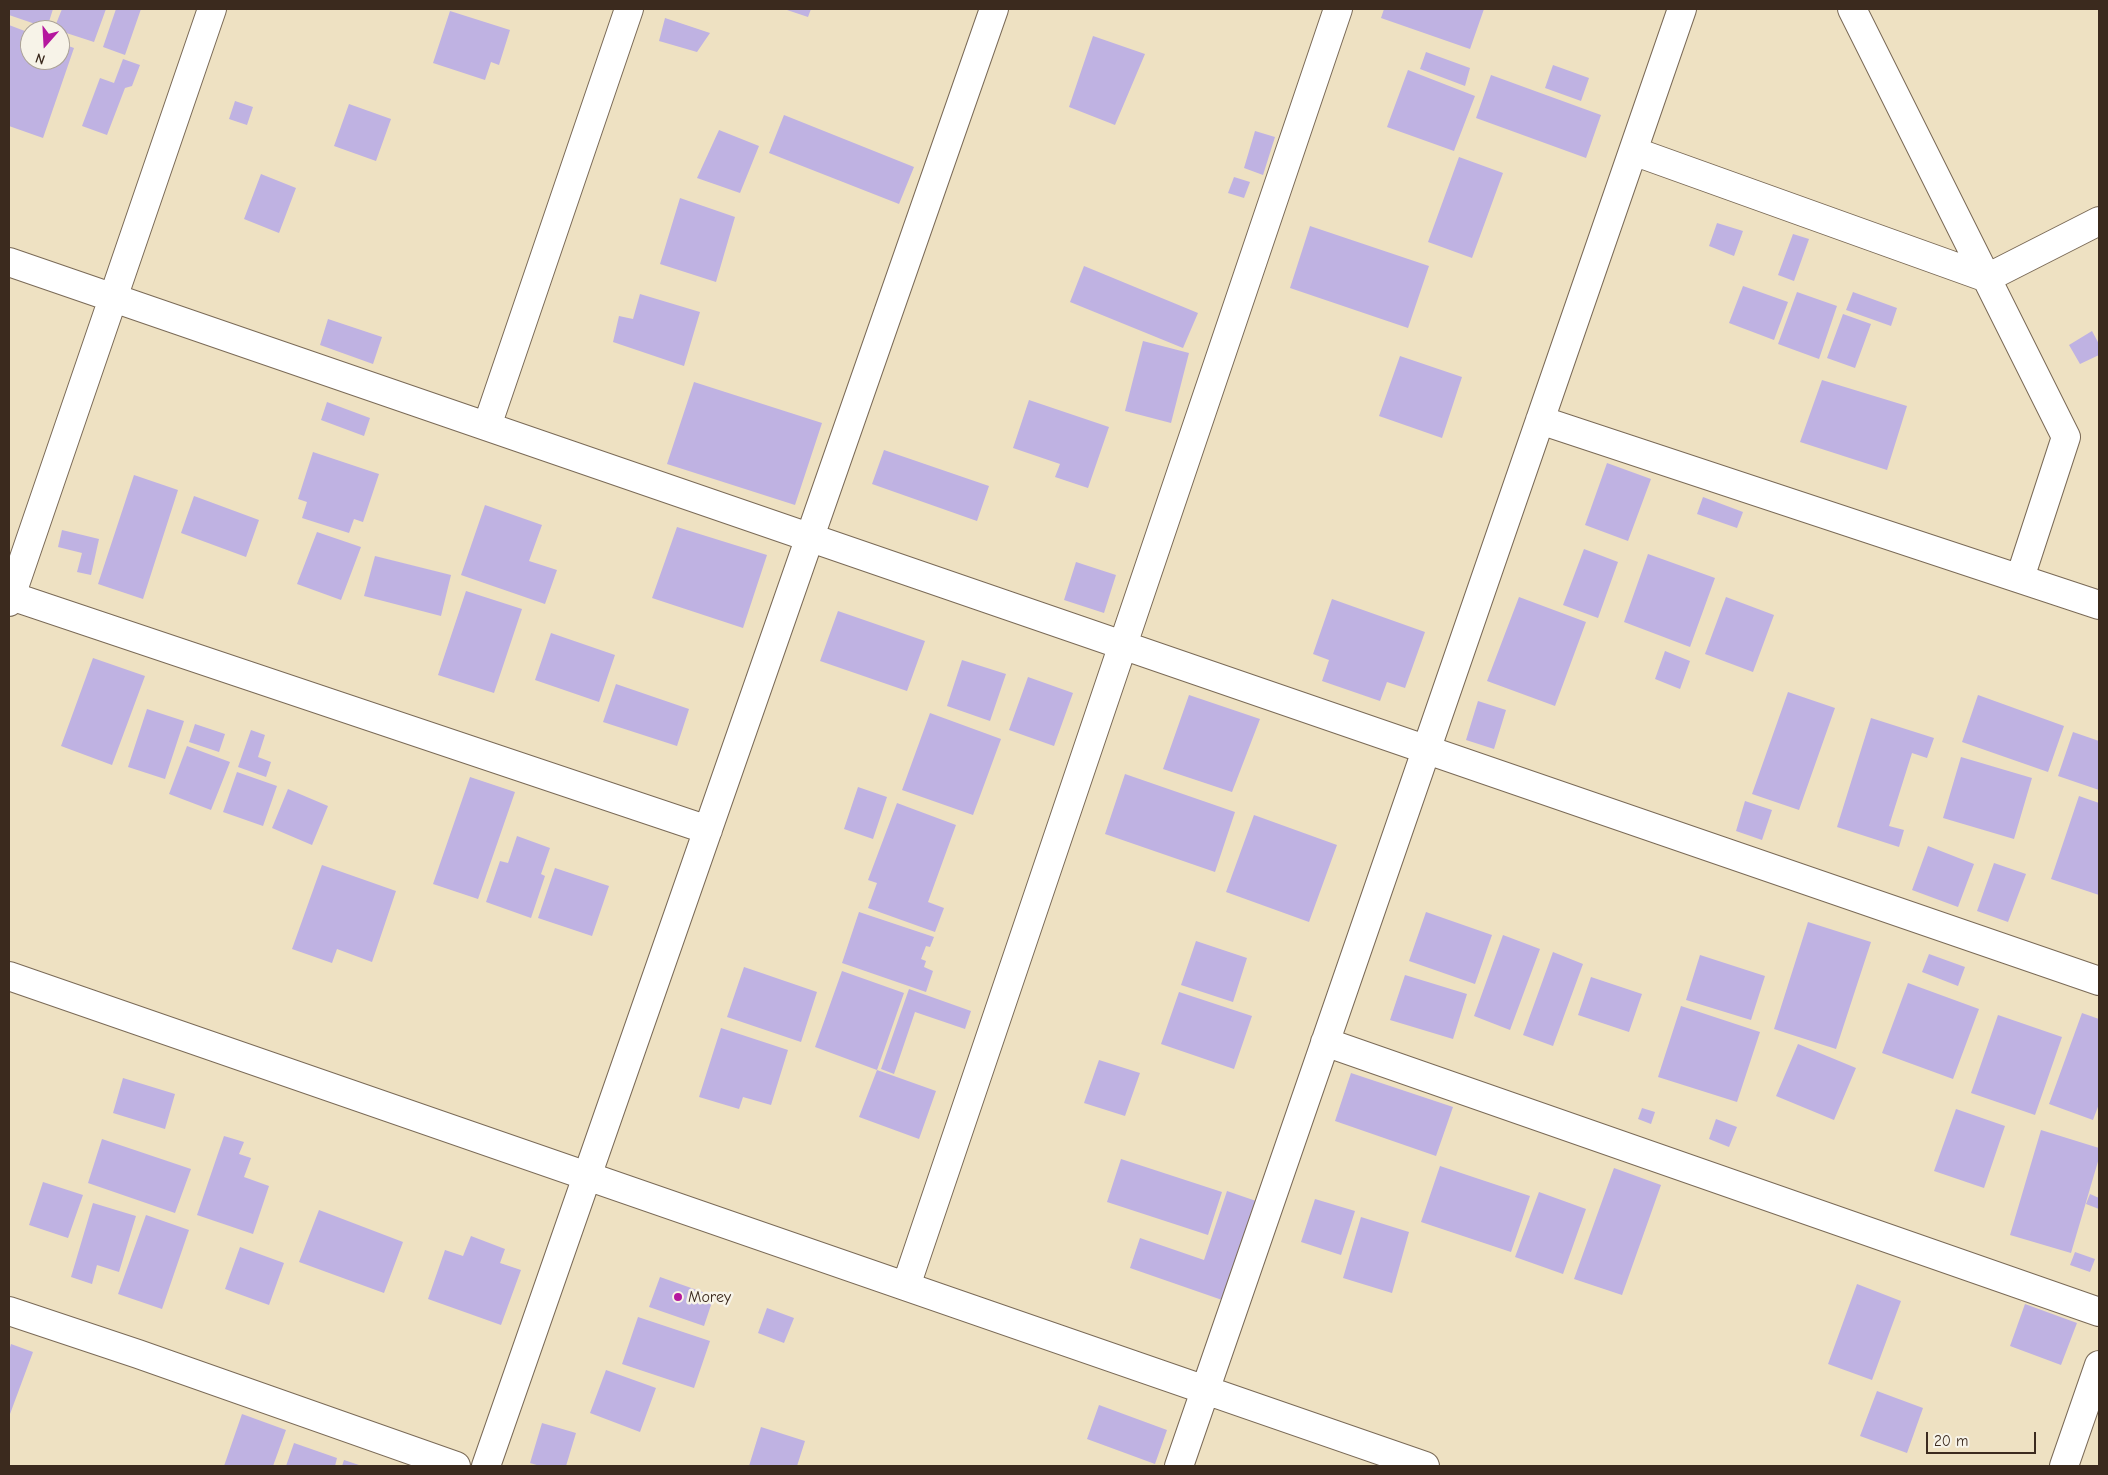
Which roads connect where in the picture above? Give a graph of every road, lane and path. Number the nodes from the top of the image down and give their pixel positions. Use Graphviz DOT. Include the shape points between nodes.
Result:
graph roads {
  1 [pos="212,9"];
  2 [pos="630,9"];
  3 [pos="994,9"];
  4 [pos="1338,9"];
  5 [pos="1682,9"];
  6 [pos="1852,9"];
  7 [pos="1633,151"];
  8 [pos="2099,221"];
  9 [pos="9,262"];
  10 [pos="1986,278"];
  11 [pos="113,298"];
  12 [pos="1540,420"];
  13 [pos="487,426"];
  14 [pos="810,538"];
  15 [pos="2020,578"];
  16 [pos="10,599"];
  17 [pos="2099,604"];
  18 [pos="1122,645"];
  19 [pos="1426,750"];
  20 [pos="708,830"];
  21 [pos="9,976"];
  22 [pos="2099,981"];
  23 [pos="1325,1042"];
  24 [pos="587,1177"];
  25 [pos="906,1286"];
  26 [pos="9,1312"];
  27 [pos="2099,1312"];
  28 [pos="2099,1365"];
  29 [pos="1205,1390"];
  30 [pos="456,1466"];
  31 [pos="486,1466"];
  32 [pos="1179,1466"];
  33 [pos="1425,1466"];
  34 [pos="2064,1466"];
  1 -- 11 [label="street"];
  2 -- 13 [label="street"];
  3 -- 14 [label="street"];
  4 -- 18 [label="street"];
  5 -- 7 [label="street"];
  6 -- 10 [label="street"];
  7 -- 10 [label="street"];
  7 -- 12 [label="street"];
  8 -- 10 [label="street"];
  9 -- 11 [label="street"];
  10 -- 15 [label="street" via="2066,438"];
  11 -- 13 [label="street"];
  11 -- 16 [label="street"];
  12 -- 15 [label="street"];
  12 -- 19 [label="street"];
  13 -- 14 [label="street"];
  14 -- 18 [label="street"];
  14 -- 20 [label="street"];
  15 -- 17 [label="street"];
  16 -- 20 [label="street"];
  18 -- 19 [label="street"];
  18 -- 25 [label="street"];
  19 -- 22 [label="street"];
  19 -- 23 [label="street"];
  20 -- 24 [label="street"];
  21 -- 24 [label="street"];
  23 -- 27 [label="street"];
  23 -- 29 [label="street"];
  24 -- 25 [label="street"];
  24 -- 31 [label="street"];
  25 -- 29 [label="street"];
  26 -- 30 [label="street"];
  28 -- 34 [label="street"];
  29 -- 32 [label="street"];
  29 -- 33 [label="street"];
}
